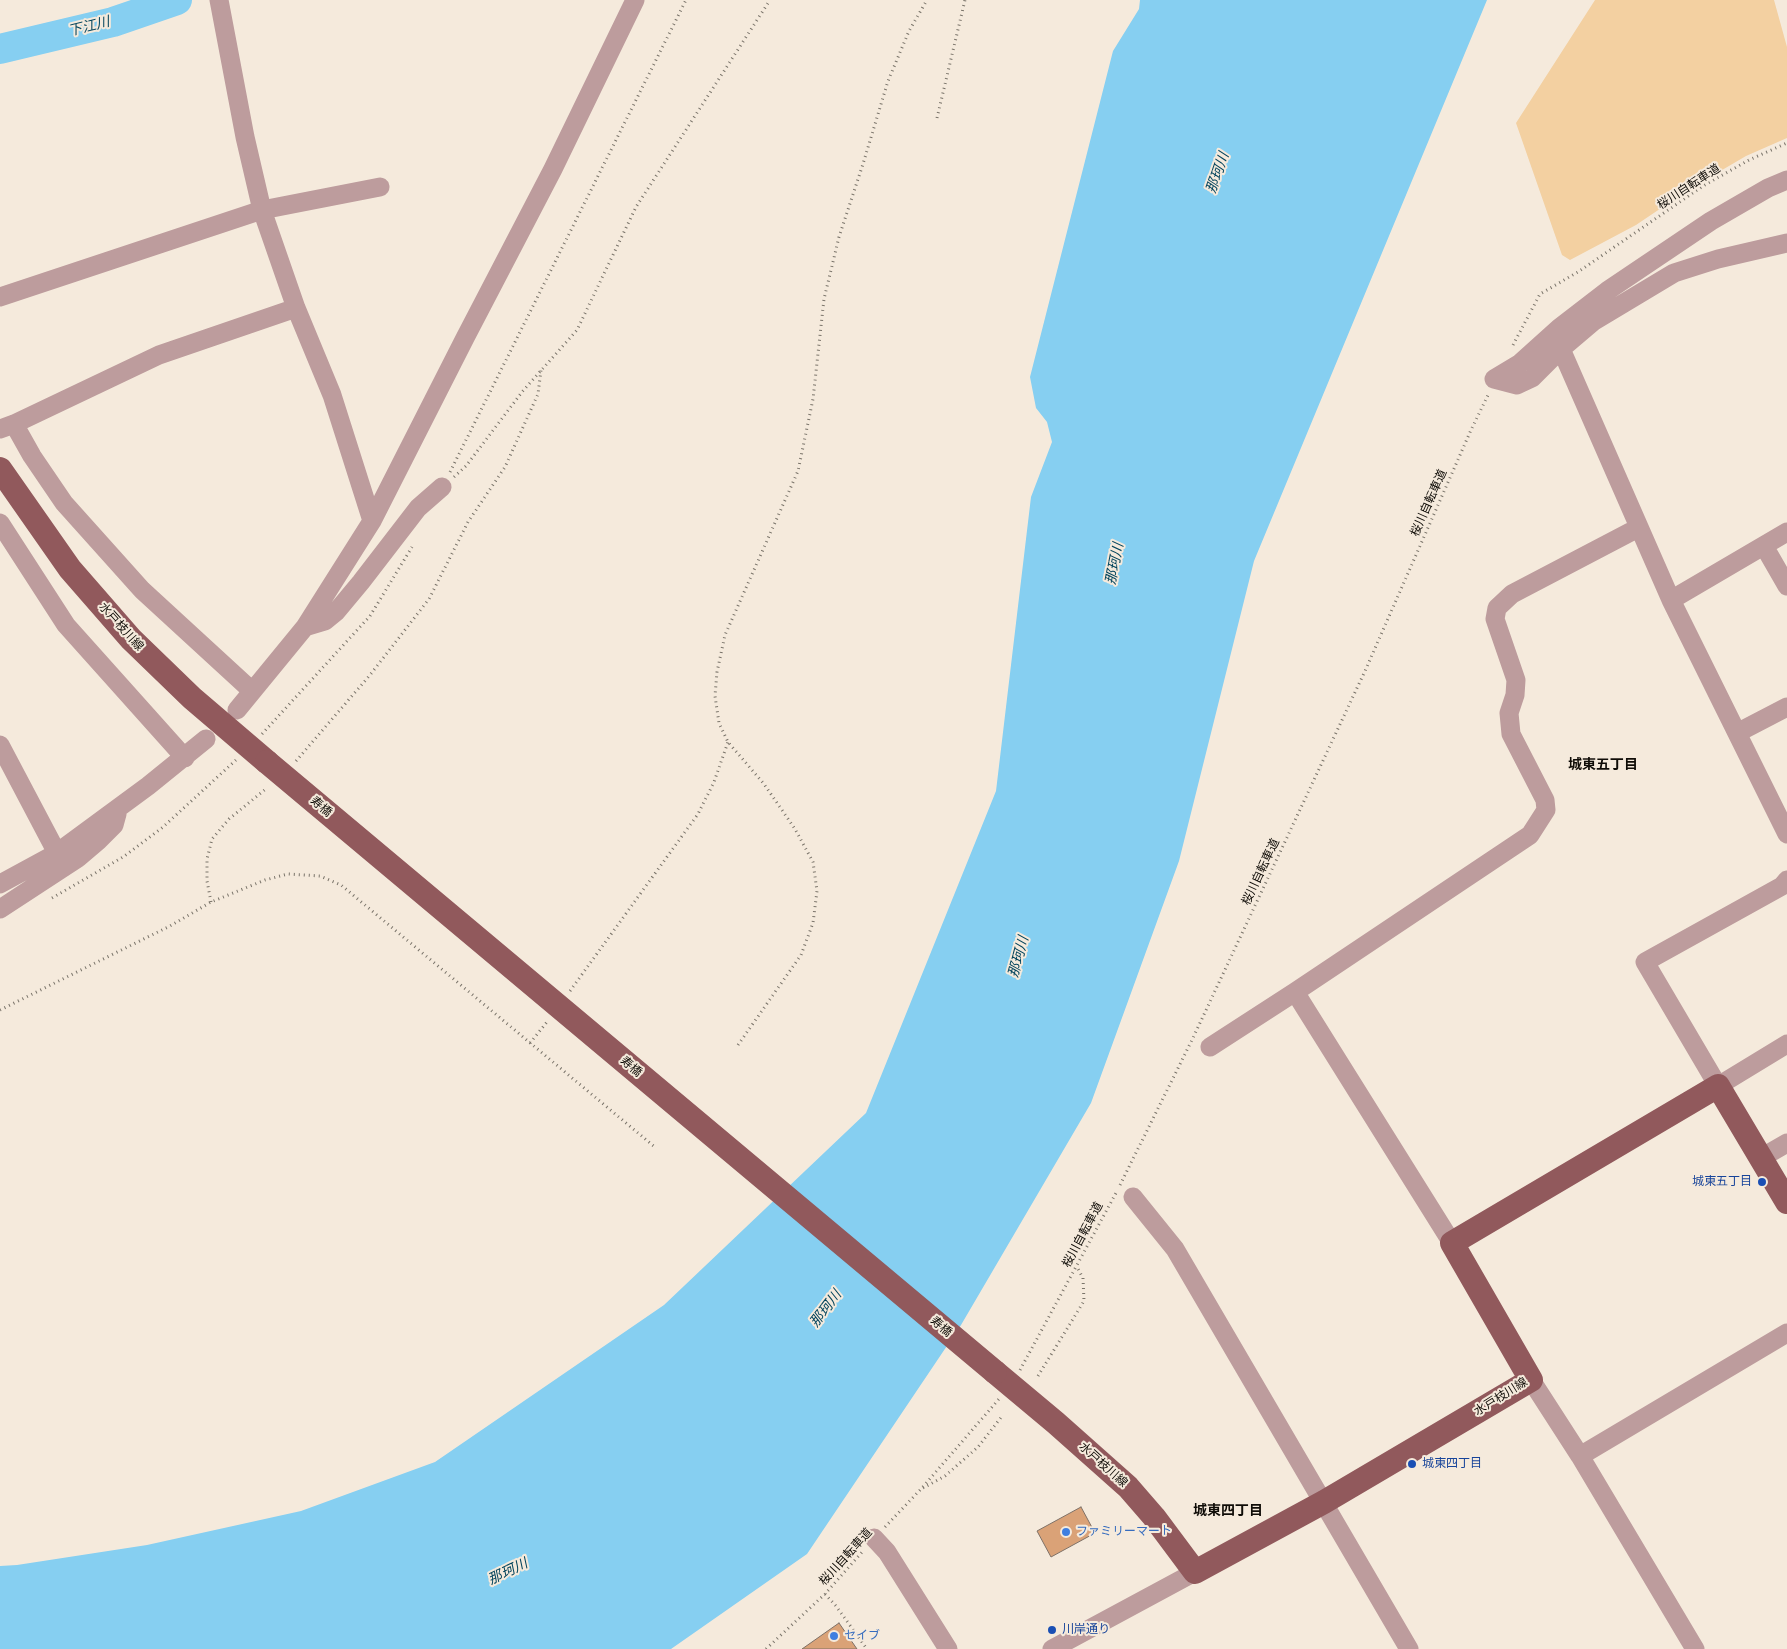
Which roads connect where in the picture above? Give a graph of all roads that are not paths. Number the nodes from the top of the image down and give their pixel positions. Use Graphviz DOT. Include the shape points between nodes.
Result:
graph roads {
  1 [pos="219,0"];
  2 [pos="636,0"];
  3 [pos="1787,180"];
  4 [pos="380,187"];
  5 [pos="262,210"];
  6 [pos="1787,243"];
  7 [pos="0,297"];
  8 [pos="296,308"];
  9 [pos="1561,350"];
  10 [pos="7,426"];
  11 [pos="0,469"];
  12 [pos="442,488"];
  13 [pos="372,521"];
  14 [pos="0,523"];
  15 [pos="1638,528"];
  16 [pos="1787,532"];
  17 [pos="1764,546"];
  18 [pos="1787,586"];
  19 [pos="1671,600"];
  20 [pos="305,627"];
  21 [pos="252,690"];
  22 [pos="1787,707"];
  23 [pos="237,710"];
  24 [pos="1737,733"];
  25 [pos="206,739"];
  26 [pos="0,745"];
  27 [pos="184,758"];
  28 [pos="270,773"];
  29 [pos="118,808"];
  30 [pos="1787,834"];
  31 [pos="57,853"];
  32 [pos="1787,880"];
  33 [pos="0,884"];
  34 [pos="0,908"];
  35 [pos="1295,992"];
  36 [pos="1787,1044"];
  37 [pos="1210,1047"];
  38 [pos="1718,1086"];
  39 [pos="1787,1143"];
  40 [pos="1761,1158"];
  41 [pos="1133,1197"];
  42 [pos="1787,1202"];
  43 [pos="1452,1243"];
  44 [pos="1787,1333"];
  45 [pos="1002,1378"];
  46 [pos="1531,1380"];
  47 [pos="1580,1456"];
  48 [pos="1324,1502"];
  49 [pos="874,1538"];
  50 [pos="1195,1572"];
  51 [pos="948,1649"];
  52 [pos="1052,1649"];
  53 [pos="1409,1649"];
  54 [pos="1695,1649"];
  1 -- 5 [label="street"];
  2 -- 13 [label="street"];
  3 -- 9 [label="street" via="1711,221 1607,291 1519,364 1494,379 1517,384 1532,378"];
  4 -- 5 [label="street"];
  5 -- 7 [label="street"];
  5 -- 8 [label="street"];
  6 -- 9 [label="street" via="1674,273 1594,321"];
  8 -- 10 [label="street" via="159,355"];
  8 -- 13 [label="street" via="332,395"];
  9 -- 15 [label="street"];
  10 -- 21 [label="street" via="71,510 142,590"];
  11 -- 28 [label="main road, 水戸枝川線" via="70,569 130,639"];
  12 -- 20 [label="street" via="418,508 336,612 325,621"];
  13 -- 20 [label="street"];
  14 -- 27 [label="street" via="66,625"];
  15 -- 19 [label="street"];
  15 -- 35 [label="street" via="1512,594 1498,608 1495,619 1516,680 1509,714 1511,734 1541,793 1546,810 1530,835"];
  16 -- 17 [label="street"];
  17 -- 18 [label="street"];
  17 -- 19 [label="street"];
  19 -- 24 [label="street"];
  20 -- 21 [label="street"];
  21 -- 23 [label="street"];
  22 -- 24 [label="street"];
  24 -- 30 [label="street"];
  25 -- 27 [label="street"];
  26 -- 31 [label="street"];
  27 -- 29 [label="street"];
  28 -- 45 [label="main road, 寿橋, bridge"];
  29 -- 31 [label="street"];
  29 -- 34 [label="street" via="114,825 98,842"];
  31 -- 33 [label="street"];
  32 -- 38 [label="street" via="1782,886 1645,962"];
  35 -- 37 [label="street"];
  35 -- 43 [label="street"];
  36 -- 38 [label="street"];
  38 -- 40 [label="main road"];
  38 -- 43 [label="main road"];
  39 -- 40 [label="street"];
  40 -- 42 [label="main road"];
  41 -- 48 [label="street" via="1175,1249"];
  43 -- 46 [label="main road, 水戸枝川線"];
  44 -- 47 [label="street"];
  45 -- 50 [label="main road, 水戸枝川線" via="1128,1487"];
  46 -- 47 [label="street"];
  46 -- 48 [label="main road, 水戸枝川線"];
  47 -- 54 [label="street"];
  48 -- 50 [label="main road, 水戸枝川線"];
  48 -- 53 [label="street"];
  49 -- 51 [label="street" via="887,1552"];
  50 -- 52 [label="street"];
}
